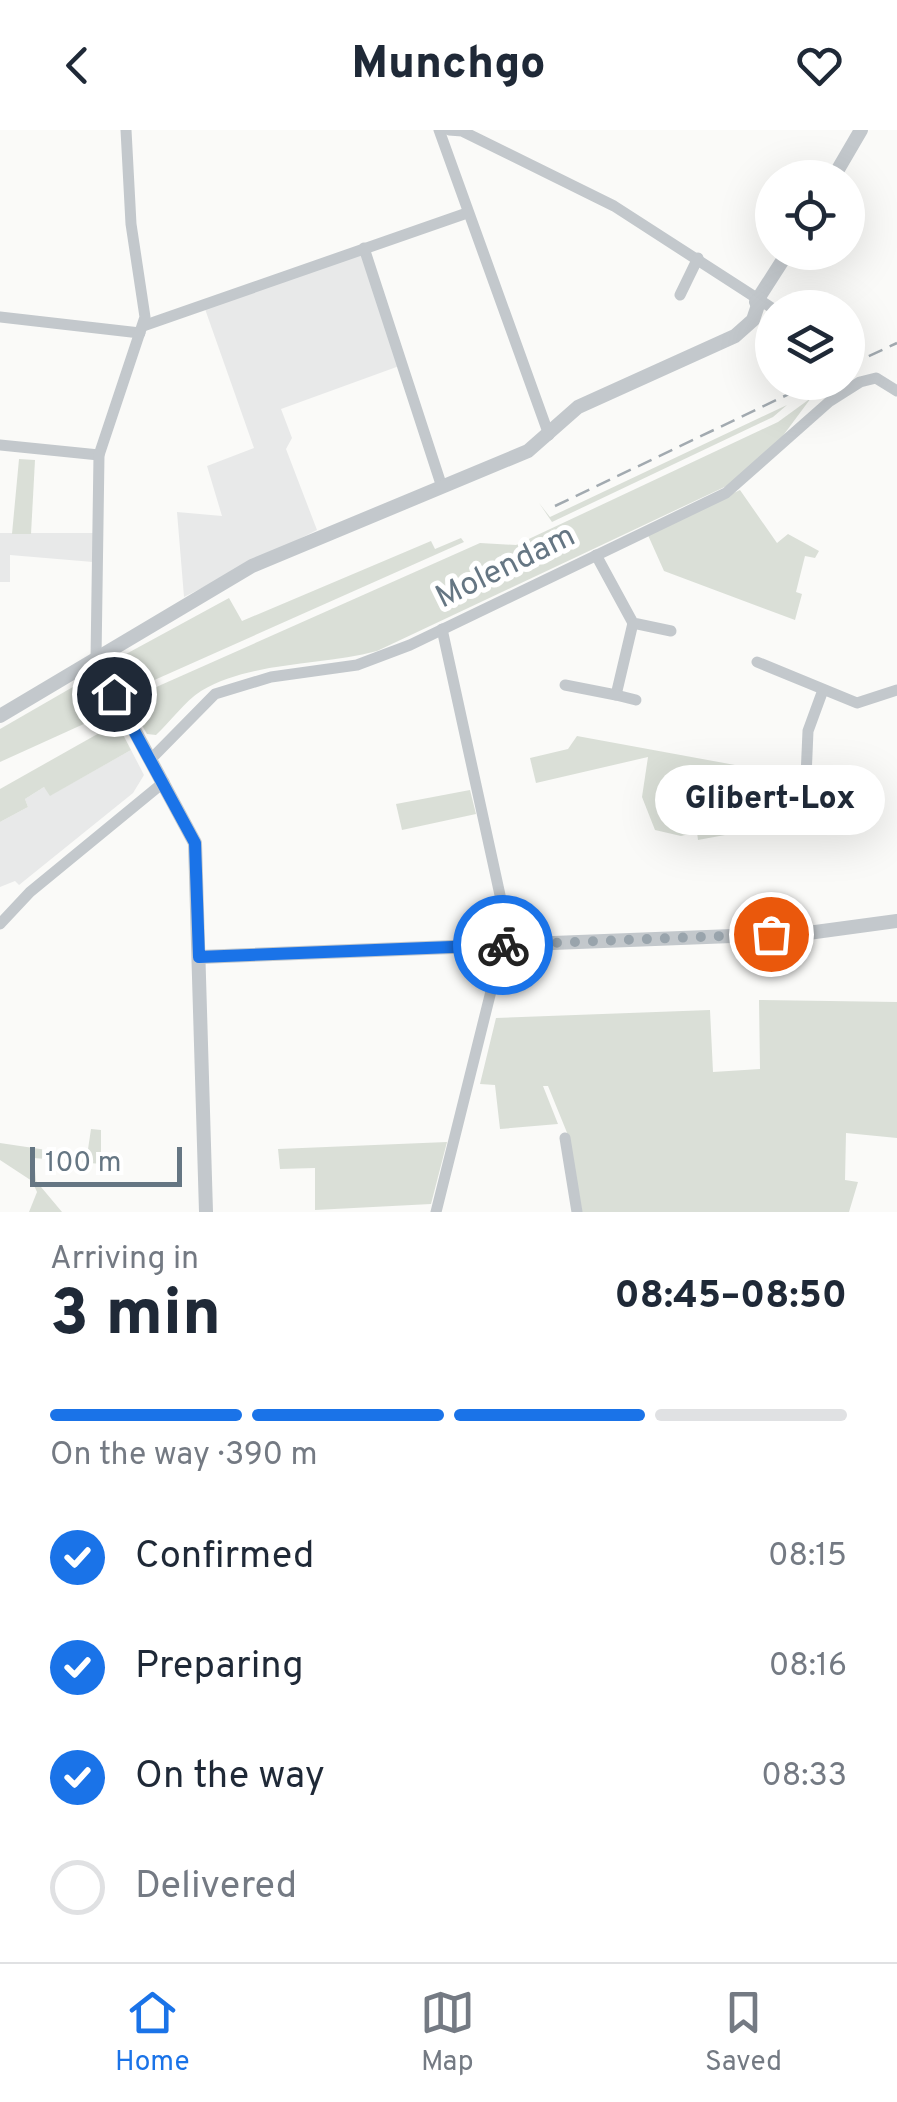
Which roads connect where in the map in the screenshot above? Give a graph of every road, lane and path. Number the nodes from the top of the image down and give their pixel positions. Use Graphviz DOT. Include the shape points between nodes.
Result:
graph roads {
  1 [pos="126,130"];
  2 [pos="449,130"];
  3 [pos="861,130"];
  4 [pos="441,137"];
  5 [pos="843,160"];
  6 [pos="468,212"];
  7 [pos="364,248"];
  8 [pos="698,258"];
  9 [pos="680,295"];
  10 [pos="755,297"];
  11 [pos="0,317"];
  12 [pos="755,318"];
  13 [pos="142,330"];
  14 [pos="897,392"];
  15 [pos="549,435"];
  16 [pos="0,445"];
  17 [pos="98,454"];
  18 [pos="442,484"];
  19 [pos="596,555"];
  20 [pos="633,623"];
  21 [pos="442,630"];
  22 [pos="671,631"];
  23 [pos="96,659"];
  24 [pos="757,662"];
  25 [pos="564,685"];
  26 [pos="822,690"];
  27 [pos="897,690"];
  28 [pos="616,695"];
  29 [pos="636,700"];
  30 [pos="0,716"];
  31 [pos="147,753"];
  32 [pos="737,781"];
  33 [pos="164,782"];
  34 [pos="897,922"];
  35 [pos="0,924"];
  36 [pos="504,945"];
  37 [pos="199,957"];
  38 [pos="565,1138"];
  39 [pos="206,1212"];
  40 [pos="436,1212"];
  41 [pos="577,1212"];
  1 -- 13 [label="street"];
  2 -- 8 [label="street" via="614,206"];
  3 -- 5 [label="street"];
  4 -- 6 [label="street"];
  6 -- 7 [label="street"];
  6 -- 15 [label="street"];
  7 -- 13 [label="street"];
  7 -- 18 [label="street"];
  8 -- 9 [label="street"];
  8 -- 10 [label="street"];
  11 -- 13 [label="street"];
  12 -- 15 [label="street" via="726,338 578,407"];
  13 -- 17 [label="street"];
  14 -- 19 [label="street, Molendam" via="868,380 830,401 726,493"];
  15 -- 18 [label="street" via="528,451"];
  16 -- 17 [label="street"];
  17 -- 23 [label="street"];
  18 -- 23 [label="street" via="252,566"];
  19 -- 20 [label="street"];
  19 -- 21 [label="street, Molendam"];
  20 -- 22 [label="street"];
  20 -- 28 [label="street"];
  21 -- 31 [label="street, Molendam" via="357,665 215,694"];
  21 -- 36 [label="street" via="506,921"];
  23 -- 30 [label="street"];
  23 -- 31 [label="street"];
  24 -- 26 [label="street"];
  25 -- 28 [label="street"];
  26 -- 27 [label="street" via="857,702"];
  26 -- 32 [label="street" via="808,731 806,777"];
  28 -- 29 [label="street"];
  31 -- 33 [label="street"];
  33 -- 35 [label="street"];
  33 -- 37 [label="street" via="195,843"];
  34 -- 36 [label="street" via="808,933"];
  36 -- 37 [label="street"];
  36 -- 40 [label="street"];
  37 -- 39 [label="street"];
  38 -- 41 [label="street"];
}
